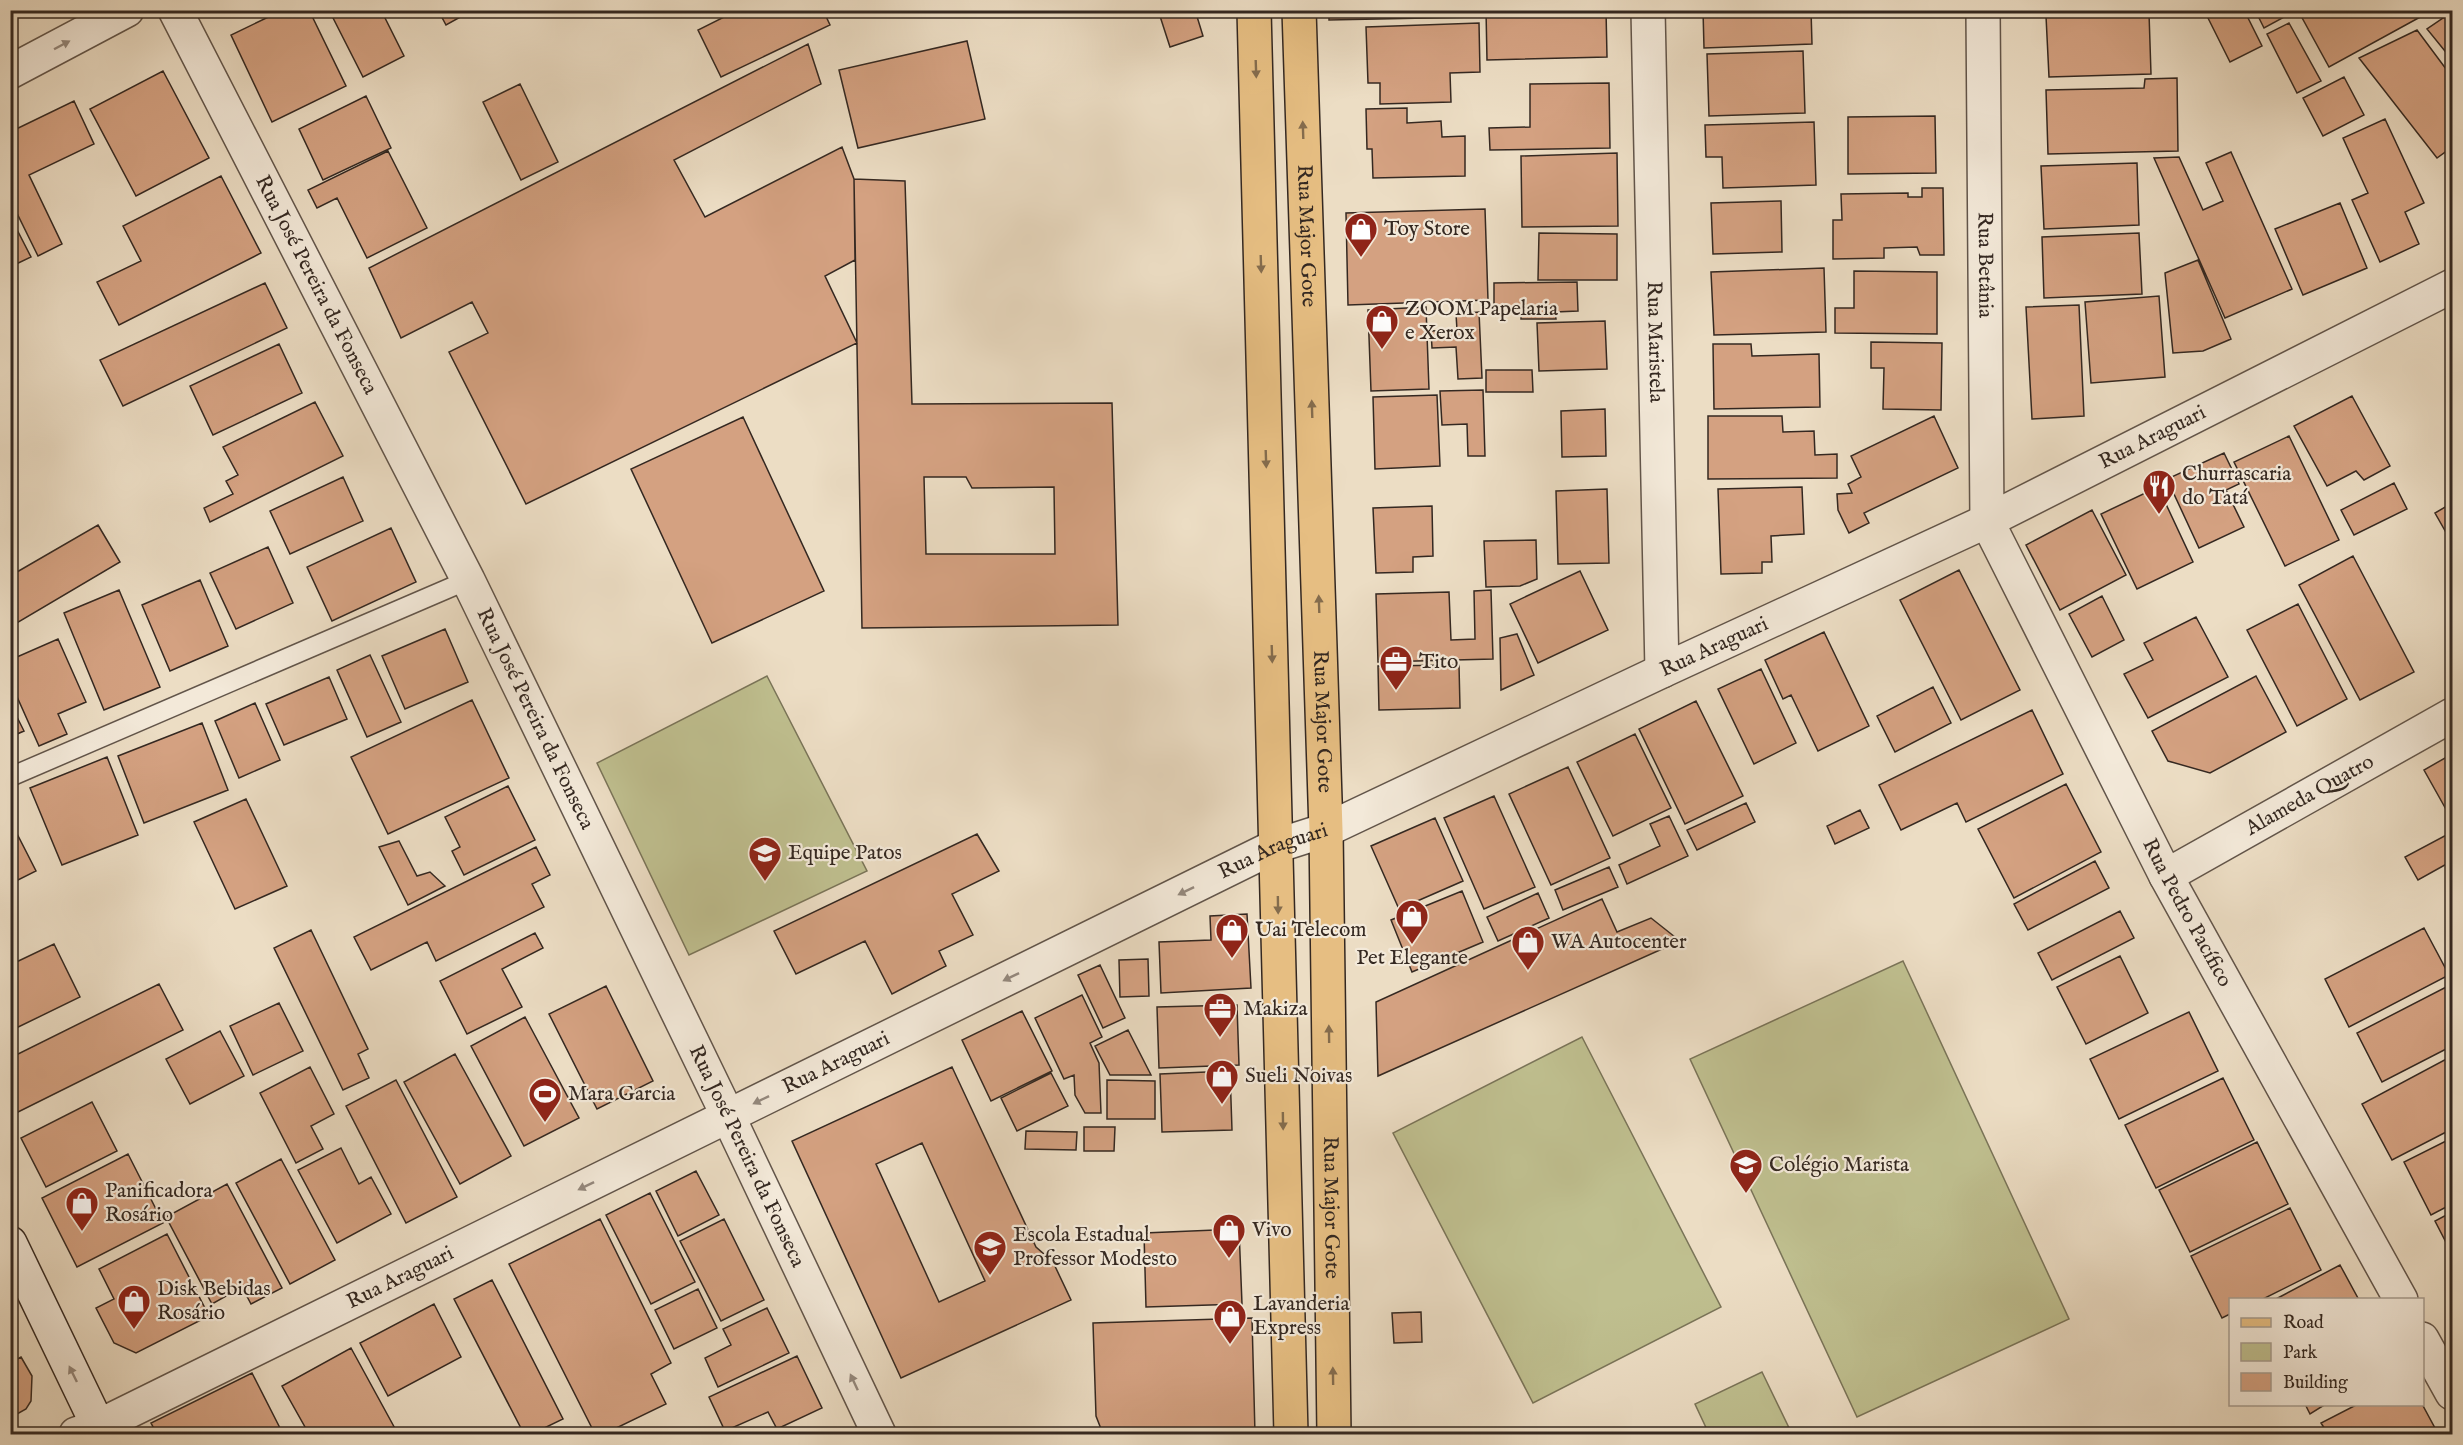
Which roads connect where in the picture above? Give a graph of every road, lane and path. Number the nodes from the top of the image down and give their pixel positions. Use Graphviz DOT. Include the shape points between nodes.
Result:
graph roads {
  1 [pos="127,10"];
  2 [pos="175,10"];
  3 [pos="1254,10"];
  4 [pos="1299,10"];
  5 [pos="1648,10"];
  6 [pos="1983,10"];
  7 [pos="10,72"];
  8 [pos="2452,286"];
  9 [pos="1987,521"];
  10 [pos="468,580"];
  11 [pos="1662,671"];
  12 [pos="2452,715"];
  13 [pos="10,777"];
  14 [pos="1326,830"];
  15 [pos="1276,846"];
  16 [pos="2166,876"];
  17 [pos="728,1116"];
  18 [pos="10,1243"];
  19 [pos="2400,1298"];
  20 [pos="2424,1343"];
  21 [pos="2452,1393"];
  22 [pos="92,1432"];
  23 [pos="879,1434"];
  24 [pos="1292,1434"];
  25 [pos="1334,1434"];
  7 -- 1 [label="street, one-way"];
  2 -- 10 [label="street, Rua José Pereira da Fonseca"];
  3 -- 15 [label="main road, one-way"];
  14 -- 4 [label="main road, Rua Major Gote, one-way"];
  5 -- 11 [label="street, Rua Maristela"];
  6 -- 9 [label="street, Rua Betânia"];
  8 -- 9 [label="street, Rua Araguari"];
  9 -- 11 [label="street, Rua Araguari"];
  9 -- 16 [label="street, Rua Pedro Pacífico"];
  10 -- 13 [label="lane"];
  10 -- 17 [label="street, Rua José Pereira da Fonseca"];
  11 -- 14 [label="street, Rua Araguari"];
  12 -- 16 [label="street, Alameda Quatro"];
  14 -- 15 [label="street, Rua Araguari"];
  25 -- 14 [label="main road, Rua Major Gote, one-way"];
  15 -- 17 [label="street, Rua Araguari, one-way"];
  15 -- 24 [label="main road, one-way"];
  16 -- 19 [label="street, Rua Pedro Pacífico"];
  17 -- 22 [label="street, Rua Araguari, one-way"];
  23 -- 17 [label="street, Rua José Pereira da Fonseca, one-way"];
  22 -- 18 [label="street, one-way"];
  20 -- 21 [label="street"];
}
